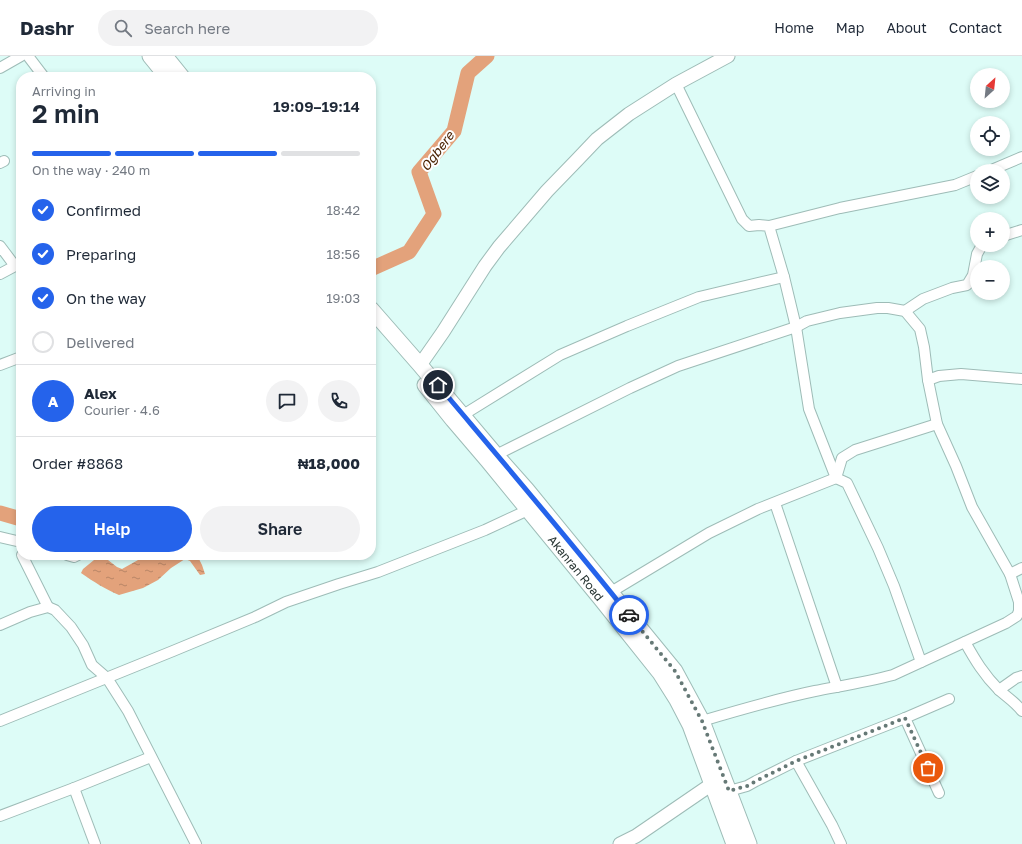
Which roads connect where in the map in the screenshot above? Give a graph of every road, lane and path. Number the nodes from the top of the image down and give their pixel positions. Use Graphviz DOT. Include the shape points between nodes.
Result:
graph roads {
  1 [pos="21,56"];
  2 [pos="28,56"];
  3 [pos="150,56"];
  4 [pos="165,56"];
  5 [pos="720,58"];
  6 [pos="0,68"];
  7 [pos="40,72"];
  8 [pos="163,72"];
  9 [pos="178,72"];
  10 [pos="676,84"];
  11 [pos="1022,157"];
  12 [pos="1006,164"];
  13 [pos="970,179"];
  14 [pos="769,226"];
  15 [pos="1022,230"];
  16 [pos="1010,234"];
  17 [pos="0,246"];
  18 [pos="978,252"];
  19 [pos="16,264"];
  20 [pos="16,267"];
  21 [pos="0,274"];
  22 [pos="784,277"];
  23 [pos="906,311"];
  24 [pos="376,315"];
  25 [pos="376,328"];
  26 [pos="796,328"];
  27 [pos="16,359"];
  28 [pos="0,365"];
  29 [pos="420,365"];
  30 [pos="1022,379"];
  31 [pos="928,380"];
  32 [pos="463,415"];
  33 [pos="937,424"];
  34 [pos="496,455"];
  35 [pos="836,478"];
  36 [pos="775,503"];
  37 [pos="528,510"];
  38 [pos="0,537"];
  39 [pos="16,541"];
  40 [pos="25,560"];
  41 [pos="1022,568"];
  42 [pos="1010,574"];
  43 [pos="611,592"];
  44 [pos="48,607"];
  45 [pos="1021,613"];
  46 [pos="0,625"];
  47 [pos="964,642"];
  48 [pos="921,662"];
  49 [pos="1022,676"];
  50 [pos="107,678"];
  51 [pos="837,687"];
  52 [pos="999,690"];
  53 [pos="949,699"];
  54 [pos="1022,711"];
  55 [pos="905,718"];
  56 [pos="0,721"];
  57 [pos="702,721"];
  58 [pos="151,757"];
  59 [pos="796,761"];
  60 [pos="712,784"];
  61 [pos="74,788"];
  62 [pos="729,791"];
  63 [pos="939,793"];
  64 [pos="0,816"];
  65 [pos="732,819"];
  66 [pos="95,844"];
  67 [pos="196,844"];
  68 [pos="620,844"];
  69 [pos="734,844"];
  70 [pos="749,844"];
  71 [pos="841,844"];
  1 -- 6 [label="street"];
  2 -- 7 [label="street"];
  3 -- 8 [label="main road"];
  4 -- 9 [label="main road"];
  5 -- 10 [label="street"];
  10 -- 14 [label="street" via="742,219 748,226"];
  10 -- 29 [label="street" via="628,114 598,139 546,191 485,266"];
  11 -- 12 [label="street"];
  13 -- 14 [label="street" via="955,185 840,208"];
  14 -- 22 [label="street"];
  15 -- 16 [label="street"];
  17 -- 19 [label="street"];
  18 -- 23 [label="street" via="973,275 967,285 923,299"];
  20 -- 21 [label="street"];
  22 -- 26 [label="street"];
  22 -- 32 [label="street" via="699,297 626,326 553,359"];
  23 -- 26 [label="street" via="877,308 840,313 807,321"];
  23 -- 31 [label="street" via="920,329"];
  24 -- 29 [label="main road, Akanran Road"];
  25 -- 37 [label="main road, Akanran Road"];
  26 -- 34 [label="street" via="678,366"];
  26 -- 35 [label="street" via="809,409"];
  27 -- 28 [label="street"];
  29 -- 32 [label="main road, Akanran Road"];
  30 -- 31 [label="street" via="961,374"];
  31 -- 33 [label="street"];
  32 -- 34 [label="main road, Akanran Road"];
  33 -- 35 [label="street" via="855,450 842,458"];
  33 -- 42 [label="street" via="972,507"];
  34 -- 43 [label="main road, Akanran Road"];
  35 -- 36 [label="street"];
  35 -- 48 [label="street" via="846,483 878,548"];
  36 -- 43 [label="street" via="709,533"];
  36 -- 51 [label="street"];
  37 -- 50 [label="street" via="485,530 378,572 286,602"];
  37 -- 60 [label="main road, Akanran Road" via="660,673 690,725"];
  38 -- 39 [label="street"];
  40 -- 44 [label="street"];
  41 -- 42 [label="street"];
  42 -- 45 [label="street"];
  43 -- 57 [label="main road, Akanran Road" via="675,671"];
  44 -- 46 [label="street"];
  44 -- 50 [label="street" via="55,610 71,627 92,665"];
  45 -- 47 [label="street" via="1006,623"];
  47 -- 48 [label="street"];
  47 -- 52 [label="street" via="982,671"];
  48 -- 51 [label="street" via="893,675"];
  49 -- 52 [label="street"];
  50 -- 56 [label="street"];
  50 -- 58 [label="street" via="128,711"];
  51 -- 57 [label="street" via="755,705"];
  52 -- 54 [label="street"];
  53 -- 55 [label="street"];
  55 -- 59 [label="street"];
  55 -- 63 [label="street"];
  57 -- 62 [label="main road, Akanran Road"];
  58 -- 61 [label="street"];
  58 -- 67 [label="street"];
  59 -- 62 [label="street" via="747,786"];
  59 -- 71 [label="street"];
  60 -- 65 [label="main road, Akanran Road"];
  60 -- 68 [label="street" via="636,836"];
  61 -- 64 [label="street"];
  61 -- 66 [label="street"];
  62 -- 65 [label="main road, Akanran Road"];
  65 -- 69 [label="main road, Akanran Road"];
  65 -- 70 [label="main road, Akanran Road"];
}
